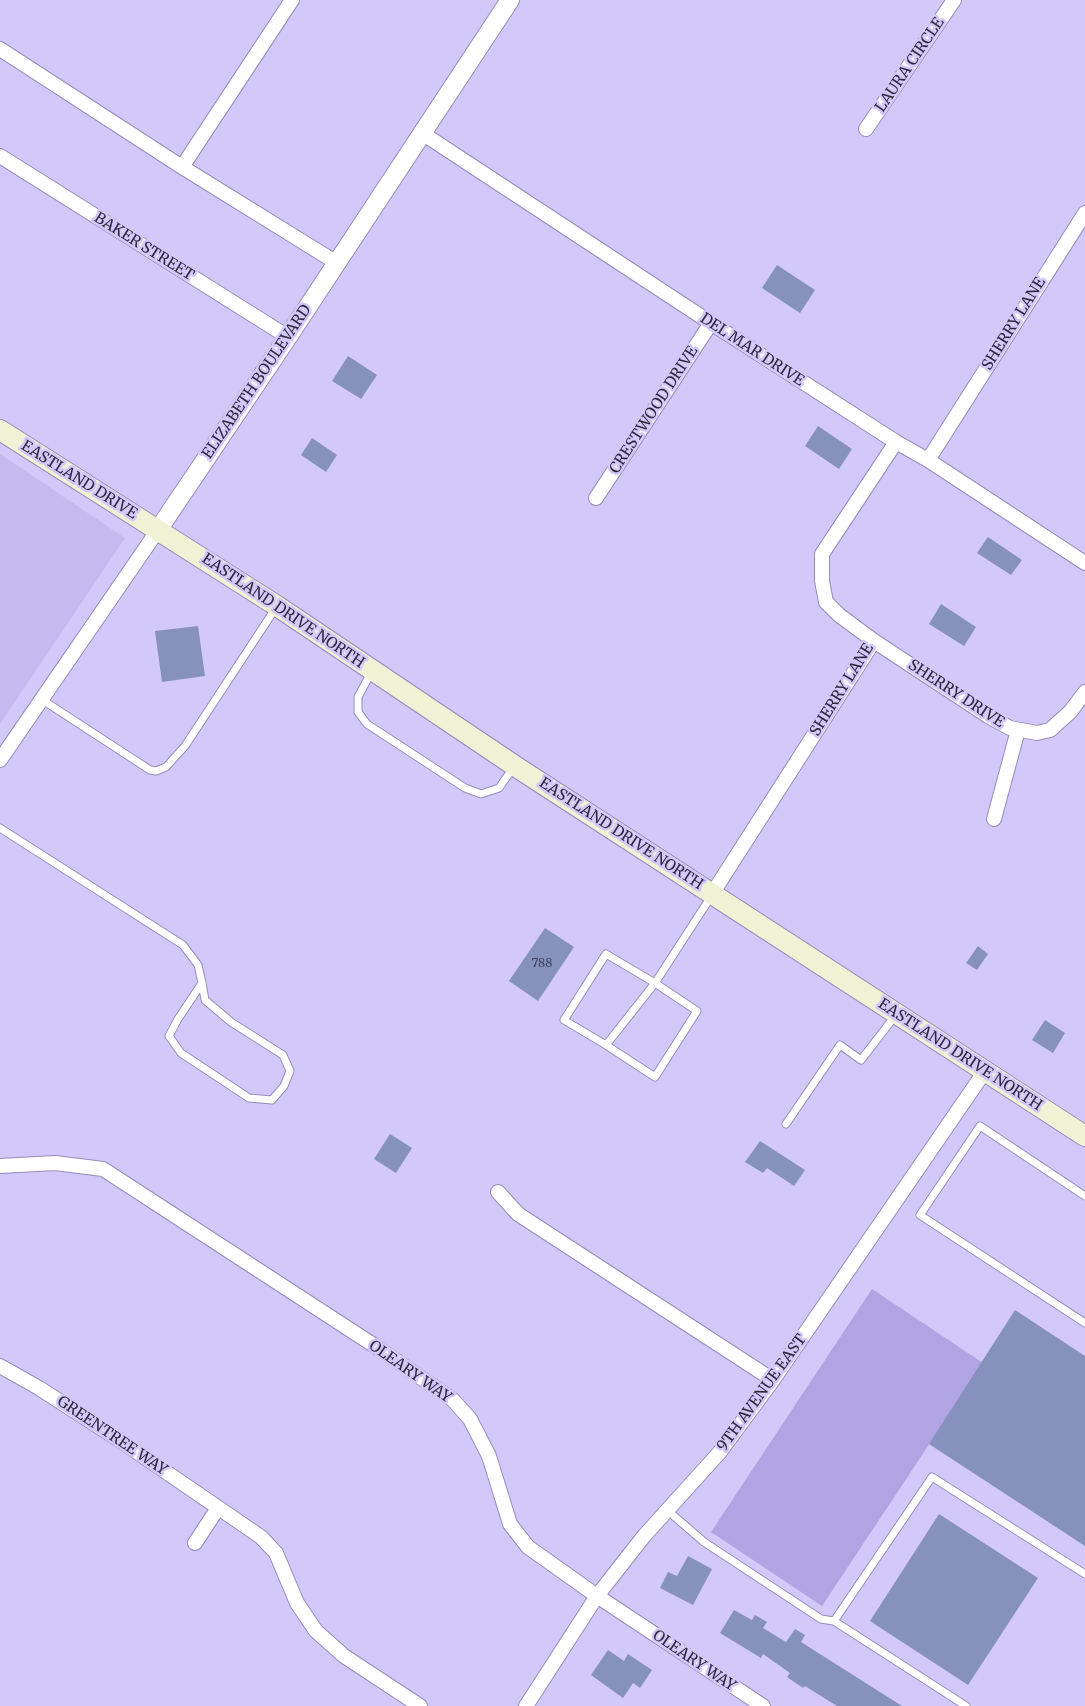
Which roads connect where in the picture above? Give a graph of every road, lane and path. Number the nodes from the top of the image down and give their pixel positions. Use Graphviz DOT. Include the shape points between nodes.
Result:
graph roads {
  1 [pos="292,0"];
  2 [pos="510,0"];
  3 [pos="954,0"];
  4 [pos="0,49"];
  5 [pos="866,129"];
  6 [pos="422,133"];
  7 [pos="0,156"];
  8 [pos="182,167"];
  9 [pos="1085,213"];
  10 [pos="337,263"];
  11 [pos="711,323"];
  12 [pos="288,337"];
  13 [pos="0,430"];
  14 [pos="896,442"];
  15 [pos="928,460"];
  16 [pos="596,498"];
  17 [pos="158,530"];
  18 [pos="1085,563"];
  19 [pos="277,606"];
  20 [pos="874,641"];
  21 [pos="372,670"];
  22 [pos="1085,692"];
  23 [pos="42,699"];
  24 [pos="1018,730"];
  25 [pos="0,760"];
  26 [pos="515,766"];
  27 [pos="994,819"];
  28 [pos="0,828"];
  29 [pos="712,894"];
  30 [pos="202,983"];
  31 [pos="655,983"];
  32 [pos="896,1013"];
  33 [pos="606,1045"];
  34 [pos="985,1070"];
  35 [pos="786,1124"];
  36 [pos="1085,1136"];
  37 [pos="0,1166"];
  38 [pos="498,1192"];
  39 [pos="1085,1196"];
  40 [pos="1085,1323"];
  41 [pos="1,1370"];
  42 [pos="772,1380"];
  43 [pos="218,1508"];
  44 [pos="667,1510"];
  45 [pos="195,1543"];
  46 [pos="1085,1574"];
  47 [pos="597,1596"];
  48 [pos="834,1621"];
  49 [pos="420,1706"];
  50 [pos="526,1706"];
  51 [pos="763,1706"];
  52 [pos="966,1706"];
  1 -- 8 [label="street"];
  2 -- 6 [label="street, ELIZABETH BOULEVARD"];
  3 -- 5 [label="street, LAURA CIRCLE"];
  4 -- 8 [label="street"];
  6 -- 10 [label="street, ELIZABETH BOULEVARD"];
  6 -- 11 [label="street, DEL MAR DRIVE"];
  7 -- 12 [label="street, BAKER STREET"];
  8 -- 10 [label="street"];
  9 -- 15 [label="street, SHERRY LANE"];
  10 -- 12 [label="street, ELIZABETH BOULEVARD"];
  11 -- 14 [label="street, DEL MAR DRIVE"];
  11 -- 16 [label="street, CRESTWOOD DRIVE"];
  12 -- 17 [label="street, ELIZABETH BOULEVARD"];
  13 -- 17 [label="main road, EASTLAND DRIVE"];
  14 -- 15 [label="street, DEL MAR DRIVE"];
  14 -- 20 [label="street, SHERRY LANE" via="822,554 826,602"];
  15 -- 18 [label="street, DEL MAR DRIVE"];
  17 -- 19 [label="main road, EASTLAND DRIVE NORTH"];
  17 -- 23 [label="street, ELIZABETH BOULEVARD"];
  19 -- 21 [label="main road, EASTLAND DRIVE NORTH"];
  19 -- 23 [label="lane" via="185,746 166,767 156,771"];
  20 -- 24 [label="street, SHERRY DRIVE" via="988,716"];
  20 -- 29 [label="street, SHERRY LANE"];
  21 -- 26 [label="main road, EASTLAND DRIVE NORTH"];
  21 -- 26 [label="lane" via="358,697 358,712 367,724 465,788 481,794 499,788"];
  22 -- 24 [label="street, SHERRY DRIVE" via="1071,711 1050,730 1037,733"];
  23 -- 25 [label="street, ELIZABETH BOULEVARD"];
  24 -- 27 [label="street"];
  26 -- 29 [label="main road, EASTLAND DRIVE NORTH"];
  28 -- 30 [label="lane" via="183,945 198,965"];
  29 -- 31 [label="lane"];
  29 -- 32 [label="main road, EASTLAND DRIVE NORTH"];
  30 -- 30 [label="lane" via="205,1000 231,1022 283,1055 290,1071 284,1086 272,1100 249,1098 181,1052 169,1036"];
  31 -- 33 [label="lane"];
  31 -- 33 [label="lane" via="606,954 564,1020"];
  31 -- 33 [label="lane" via="698,1011 655,1077"];
  32 -- 34 [label="main road, EASTLAND DRIVE NORTH"];
  32 -- 35 [label="lane" via="861,1060 840,1045"];
  34 -- 36 [label="main road, EASTLAND DRIVE NORTH"];
  34 -- 42 [label="street, 9TH AVENUE EAST"];
  37 -- 47 [label="street, OLEARY WAY" via="55,1163 103,1169 453,1400 470,1419 489,1456 510,1524 528,1547"];
  38 -- 42 [label="street" via="518,1214"];
  39 -- 40 [label="lane" via="980,1126 920,1216"];
  41 -- 43 [label="street, GREENTREE WAY" via="39,1388"];
  42 -- 44 [label="street, 9TH AVENUE EAST" via="719,1453"];
  43 -- 45 [label="street"];
  43 -- 49 [label="street, GREENTREE WAY" via="261,1537 276,1553 298,1603 316,1632 344,1656"];
  44 -- 47 [label="street, 9TH AVENUE EAST"];
  44 -- 48 [label="lane" via="704,1542 820,1619"];
  46 -- 48 [label="lane" via="932,1476"];
  47 -- 50 [label="street, 9TH AVENUE EAST"];
  47 -- 51 [label="street, OLEARY WAY"];
  48 -- 52 [label="lane"];
}
